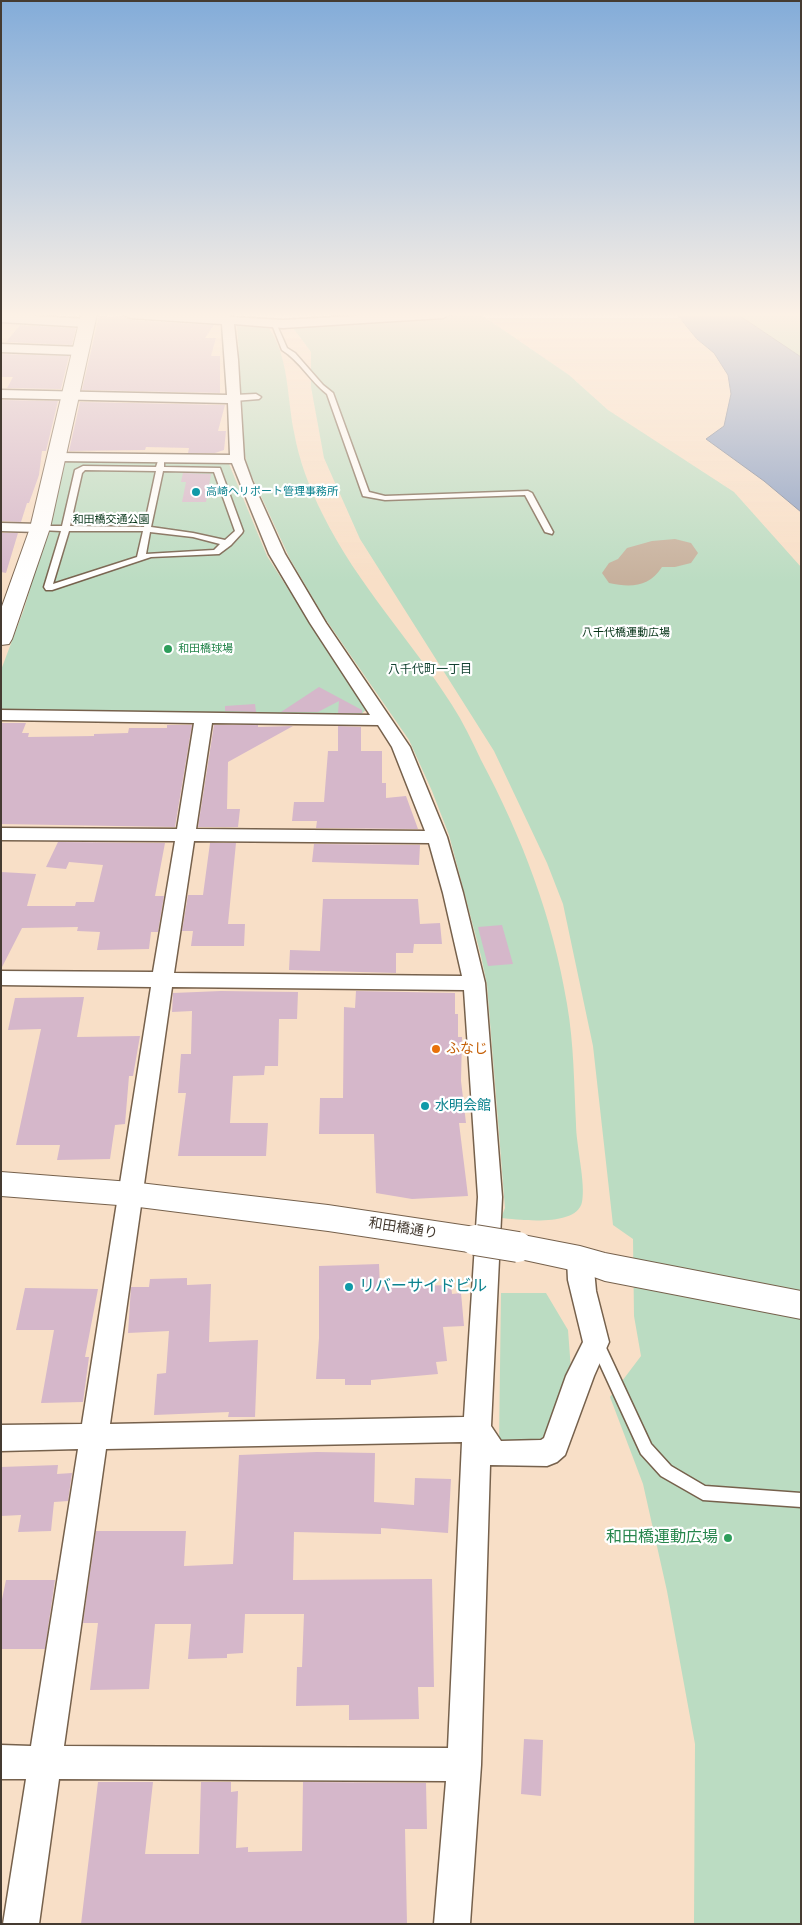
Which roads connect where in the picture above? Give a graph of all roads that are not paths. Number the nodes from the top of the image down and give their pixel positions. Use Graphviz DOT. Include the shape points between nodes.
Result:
graph roads {
  1 [pos="67,404"];
  2 [pos="242,404"];
  3 [pos="334,404"];
  4 [pos="56,457"];
  5 [pos="237,459"];
  6 [pos="161,463"];
  7 [pos="1,527"];
  8 [pos="66,527"];
  9 [pos="40,528"];
  10 [pos="147,529"];
  11 [pos="550,532"];
  12 [pos="228,543"];
  13 [pos="141,557"];
  14 [pos="1,640"];
  15 [pos="1,715"];
  16 [pos="204,717"];
  17 [pos="384,720"];
  18 [pos="1,834"];
  19 [pos="186,835"];
  20 [pos="437,837"];
  21 [pos="1,978"];
  22 [pos="163,980"];
  23 [pos="474,983"];
  24 [pos="1,1184"];
  25 [pos="131,1194"];
  26 [pos="593,1263"];
  27 [pos="801,1305"];
  28 [pos="596,1342"];
  29 [pos="477,1429"];
  30 [pos="93,1436"];
  31 [pos="1,1438"];
  32 [pos="801,1500"];
  33 [pos="1,1762"];
  34 [pos="46,1762"];
  35 [pos="464,1765"];
  36 [pos="21,1924"];
  37 [pos="452,1924"];
  1 -- 4 [label="street"];
  2 -- 5 [label="street"];
  3 -- 11 [label="lane" via="366,494 386,498 528,493"];
  4 -- 6 [label="street"];
  4 -- 9 [label="street"];
  5 -- 6 [label="street"];
  5 -- 17 [label="street" via="277,554 318,623"];
  6 -- 8 [label="lane" via="80,470"];
  6 -- 10 [label="lane"];
  6 -- 12 [label="lane" via="217,470 240,531"];
  7 -- 9 [label="street"];
  8 -- 9 [label="lane"];
  8 -- 10 [label="lane"];
  8 -- 13 [label="lane" via="49,588"];
  9 -- 14 [label="street"];
  10 -- 12 [label="lane"];
  10 -- 13 [label="lane"];
  12 -- 13 [label="lane" via="212,553"];
  15 -- 16 [label="street"];
  16 -- 17 [label="street"];
  16 -- 19 [label="street"];
  17 -- 20 [label="street" via="401,747"];
  18 -- 19 [label="street"];
  19 -- 20 [label="street"];
  19 -- 22 [label="street"];
  20 -- 23 [label="street"];
  21 -- 22 [label="street"];
  22 -- 23 [label="street"];
  22 -- 25 [label="street"];
  23 -- 29 [label="street" via="490,1197"];
  24 -- 25 [label="street, 和田橋通り"];
  25 -- 26 [label="street, 和田橋通り, bridge" via="328,1218 518,1247"];
  25 -- 30 [label="street"];
  26 -- 27 [label="street, 和田橋通り"];
  26 -- 28 [label="street" via="580,1274"];
  28 -- 29 [label="street" via="555,1446 547,1453 494,1454"];
  28 -- 32 [label="lane" via="646,1449 666,1471 703,1493"];
  29 -- 30 [label="street" via="121,1438"];
  29 -- 35 [label="street"];
  30 -- 31 [label="street"];
  30 -- 34 [label="street"];
  33 -- 34 [label="street"];
  34 -- 35 [label="street"];
  34 -- 36 [label="street"];
  35 -- 37 [label="street"];
}
